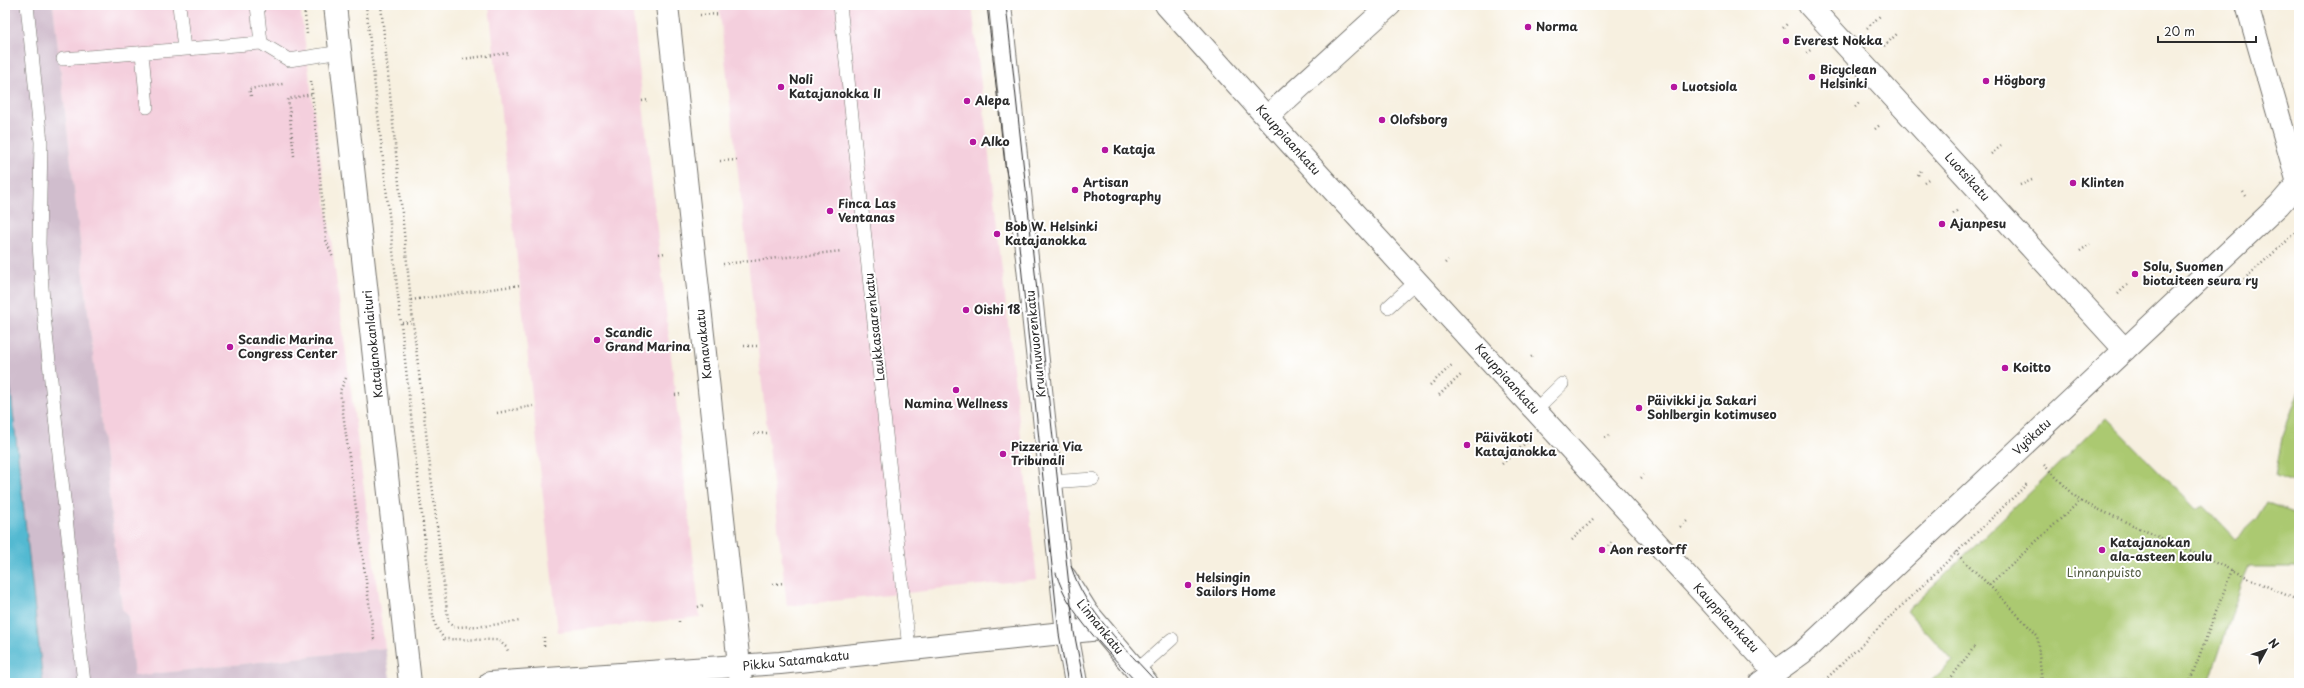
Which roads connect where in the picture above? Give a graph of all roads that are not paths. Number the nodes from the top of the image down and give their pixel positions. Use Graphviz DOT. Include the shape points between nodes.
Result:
graph roads {
  1 [pos="27,5"];
  2 [pos="180,5"];
  3 [pos="257,5"];
  4 [pos="335,5"];
  5 [pos="667,5"];
  6 [pos="840,5"];
  7 [pos="1000,5"];
  8 [pos="1166,5"];
  9 [pos="1390,5"];
  10 [pos="1809,5"];
  11 [pos="2247,5"];
  12 [pos="261,43"];
  13 [pos="184,49"];
  14 [pos="341,52"];
  15 [pos="142,53"];
  16 [pos="64,59"];
  17 [pos="147,108"];
  18 [pos="1267,117"];
  19 [pos="1417,281"];
  20 [pos="1388,306"];
  21 [pos="2125,350"];
  22 [pos="1562,384"];
  23 [pos="1535,410"];
  24 [pos="1093,479"];
  25 [pos="1051,482"];
  26 [pos="1060,567"];
  27 [pos="1100,629"];
  28 [pos="1067,633"];
  29 [pos="1172,638"];
  30 [pos="909,649"];
  31 [pos="741,675"];
  32 [pos="1141,677"];
  33 [pos="1768,678"];
  34 [pos="505,682"];
  35 [pos="84,683"];
  36 [pos="410,683"];
  37 [pos="1076,683"];
  1 -- 35 [label="lane" via="41,142 39,244 42,286"];
  2 -- 13 [label="lane"];
  3 -- 12 [label="lane"];
  4 -- 14 [label="street, Katajanokanlaituri"];
  5 -- 31 [label="street, Kanavakatu"];
  6 -- 30 [label="lane, Laukkasaarenkatu"];
  7 -- 25 [label="street, Kruunuvuorenkatu"];
  8 -- 18 [label="street, Kauppiaankatu"];
  9 -- 18 [label="street"];
  10 -- 21 [label="street, Luotsikatu"];
  11 -- 21 [label="street, Vyökatu" via="2298,182 2279,205"];
  12 -- 13 [label="lane"];
  12 -- 14 [label="lane" via="289,60"];
  13 -- 15 [label="lane"];
  14 -- 36 [label="street, Katajanokanlaituri"];
  15 -- 16 [label="lane"];
  15 -- 17 [label="lane"];
  18 -- 19 [label="street, Kauppiaankatu"];
  19 -- 20 [label="lane"];
  19 -- 23 [label="street, Kauppiaankatu"];
  21 -- 33 [label="street, Vyökatu" via="1802,653"];
  22 -- 23 [label="lane"];
  23 -- 33 [label="street, Kauppiaankatu"];
  24 -- 25 [label="lane"];
  25 -- 26 [label="street, Kruunuvuorenkatu"];
  26 -- 27 [label="street, Linnankatu" via="1077,599"];
  26 -- 28 [label="street, Kruunuvuorenkatu"];
  27 -- 28 [label="street, Pikku Satamakatu"];
  27 -- 32 [label="street, Linnankatu"];
  28 -- 30 [label="street, Pikku Satamakatu"];
  28 -- 37 [label="street, Kruunuvuorenkatu"];
  29 -- 32 [label="lane"];
  30 -- 31 [label="street, Pikku Satamakatu"];
  31 -- 34 [label="street, Pikku Satamakatu"];
}
